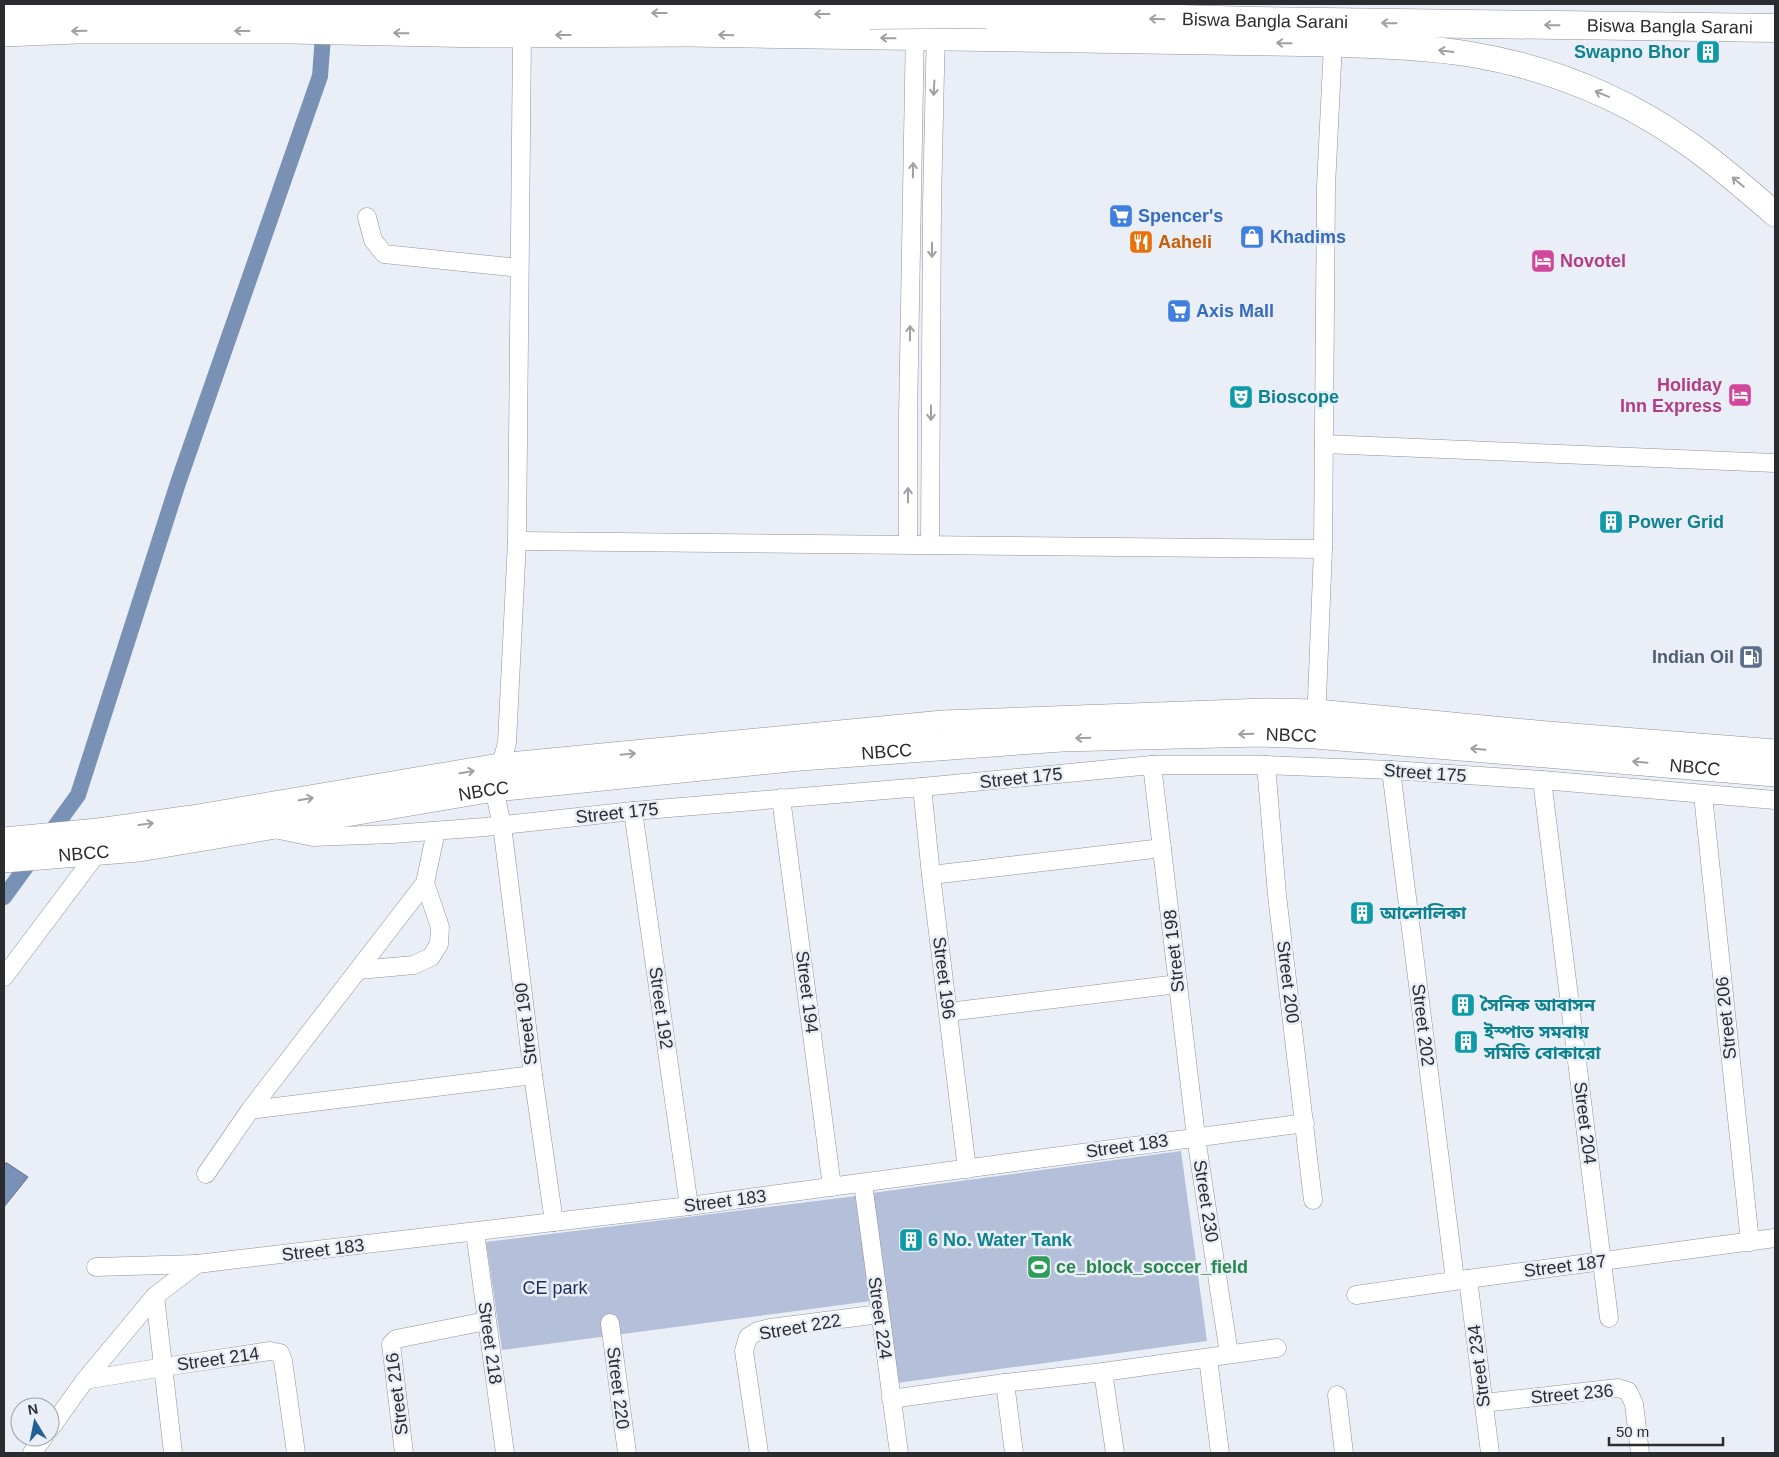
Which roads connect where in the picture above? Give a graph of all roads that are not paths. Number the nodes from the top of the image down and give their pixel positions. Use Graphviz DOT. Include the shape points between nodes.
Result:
graph roads {
  1 [pos="914,4"];
  2 [pos="935,4"];
  3 [pos="4,10"];
  4 [pos="289,21"];
  5 [pos="344,22"];
  6 [pos="1775,28"];
  7 [pos="4,34"];
  8 [pos="522,35"];
  9 [pos="927,39"];
  10 [pos="1333,44"];
  11 [pos="1775,214"];
  12 [pos="367,217"];
  13 [pos="520,268"];
  14 [pos="1324,444"];
  15 [pos="1775,463"];
  16 [pos="517,541"];
  17 [pos="908,544"];
  18 [pos="930,544"];
  19 [pos="1323,549"];
  20 [pos="1316,724"];
  21 [pos="1775,752"];
  22 [pos="1152,765"];
  23 [pos="1266,765"];
  24 [pos="1391,770"];
  25 [pos="1775,774"];
  26 [pos="497,778"];
  27 [pos="1542,780"];
  28 [pos="922,787"];
  29 [pos="1703,795"];
  30 [pos="781,798"];
  31 [pos="1775,800"];
  32 [pos="633,811"];
  33 [pos="502,825"];
  34 [pos="268,828"];
  35 [pos="436,831"];
  36 [pos="95,846"];
  37 [pos="1162,848"];
  38 [pos="9,849"];
  39 [pos="931,875"];
  40 [pos="425,883"];
  41 [pos="359,970"];
  42 [pos="4,977"];
  43 [pos="1178,984"];
  44 [pos="948,1012"];
  45 [pos="532,1075"];
  46 [pos="250,1110"];
  47 [pos="1305,1123"];
  48 [pos="1196,1137"];
  49 [pos="967,1168"];
  50 [pos="206,1174"];
  51 [pos="863,1183"];
  52 [pos="832,1187"];
  53 [pos="1313,1200"];
  54 [pos="689,1206"];
  55 [pos="554,1222"];
  56 [pos="475,1232"];
  57 [pos="1775,1238"];
  58 [pos="1750,1242"];
  59 [pos="1603,1261"];
  60 [pos="197,1264"];
  61 [pos="96,1266"];
  62 [pos="1461,1280"];
  63 [pos="1356,1295"];
  64 [pos="155,1296"];
  65 [pos="880,1314"];
  66 [pos="1609,1318"];
  67 [pos="486,1322"];
  68 [pos="610,1323"];
  69 [pos="1277,1348"];
  70 [pos="1229,1354"];
  71 [pos="1208,1358"];
  72 [pos="164,1367"];
  73 [pos="1103,1372"];
  74 [pos="85,1380"];
  75 [pos="1005,1383"];
  76 [pos="1337,1395"];
  77 [pos="891,1399"];
  78 [pos="1483,1403"];
  79 [pos="60,1415"];
  80 [pos="173,1453"];
  81 [pos="296,1453"];
  82 [pos="404,1453"];
  83 [pos="505,1453"];
  84 [pos="627,1453"];
  85 [pos="759,1453"];
  86 [pos="899,1453"];
  87 [pos="1014,1453"];
  88 [pos="1115,1453"];
  89 [pos="1220,1453"];
  90 [pos="1344,1453"];
  91 [pos="1490,1453"];
  92 [pos="1640,1453"];
  1 -- 9 [label="street"];
  2 -- 9 [label="street"];
  3 -- 4 [label="main road, Biswa Bangla Sarani"];
  4 -- 5 [label="main road, Biswa Bangla Sarani"];
  4 -- 7 [label="street, one-way"];
  6 -- 5 [label="main road, Biswa Bangla Sarani, one-way, bridge" via="986,14"];
  8 -- 5 [label="street, one-way"];
  9 -- 8 [label="street, one-way" via="689,34"];
  8 -- 13 [label="street"];
  10 -- 9 [label="street, one-way"];
  17 -- 9 [label="street, one-way" via="909,407"];
  9 -- 18 [label="street, one-way" via="932,194"];
  11 -- 10 [label="street, one-way" via="1686,142 1627,105 1591,89 1482,56"];
  10 -- 14 [label="street" via="1326,186"];
  12 -- 13 [label="street" via="372,240 384,254"];
  13 -- 16 [label="street"];
  14 -- 15 [label="street"];
  14 -- 19 [label="street"];
  16 -- 17 [label="street"];
  16 -- 26 [label="street" via="507,743"];
  17 -- 18 [label="street"];
  18 -- 19 [label="street"];
  19 -- 20 [label="street"];
  20 -- 21 [label="street" via="1547,734"];
  25 -- 20 [label="street, NBCC, one-way"];
  20 -- 26 [label="street, NBCC" via="1260,734 1062,739"];
  22 -- 23 [label="street, Street 175"];
  22 -- 28 [label="street, Street 175"];
  22 -- 37 [label="street, Street 198"];
  23 -- 24 [label="street, Street 175"];
  23 -- 47 [label="street, Street 200" via="1277,895"];
  24 -- 27 [label="street, Street 175"];
  24 -- 62 [label="street, Street 202"];
  26 -- 33 [label="street, Street 190"];
  26 -- 34 [label="street, NBCC"];
  36 -- 26 [label="street, one-way" via="192,818"];
  27 -- 29 [label="street, Street 175"];
  27 -- 59 [label="street, Street 204"];
  28 -- 30 [label="street, Street 175"];
  28 -- 39 [label="street, Street 196"];
  29 -- 31 [label="street, Street 175"];
  29 -- 58 [label="street, Street 206"];
  30 -- 32 [label="street, Street 175"];
  30 -- 52 [label="street, Street 194"];
  32 -- 33 [label="street, Street 175"];
  32 -- 54 [label="street, Street 192"];
  33 -- 35 [label="street, Street 175"];
  33 -- 45 [label="street, Street 190"];
  34 -- 35 [label="street, Street 175" via="313,837"];
  34 -- 36 [label="street, NBCC" via="138,849"];
  35 -- 40 [label="street"];
  36 -- 38 [label="street, NBCC"];
  36 -- 42 [label="street"];
  37 -- 39 [label="street"];
  37 -- 43 [label="street, Street 198"];
  39 -- 44 [label="street, Street 196"];
  40 -- 41 [label="street"];
  40 -- 41 [label="street" via="440,927 439,944 431,957 414,964"];
  41 -- 46 [label="street"];
  43 -- 44 [label="street"];
  43 -- 48 [label="street, Street 198"];
  44 -- 49 [label="street, Street 196"];
  45 -- 46 [label="street"];
  45 -- 55 [label="street, Street 190"];
  46 -- 50 [label="street"];
  47 -- 48 [label="street, Street 183"];
  47 -- 53 [label="street, Street 200"];
  48 -- 49 [label="street, Street 183"];
  48 -- 70 [label="street, Street 230"];
  49 -- 51 [label="street, Street 183"];
  51 -- 52 [label="street, Street 183"];
  51 -- 65 [label="street, Street 224"];
  52 -- 54 [label="street, Street 183"];
  54 -- 55 [label="street, Street 183"];
  55 -- 56 [label="street, Street 183"];
  56 -- 60 [label="street, Street 183"];
  56 -- 67 [label="street, Street 218"];
  57 -- 58 [label="street, Street 187"];
  58 -- 59 [label="street, Street 187"];
  59 -- 62 [label="street, Street 187"];
  59 -- 66 [label="street, Street 204"];
  60 -- 61 [label="street, Street 183"];
  60 -- 64 [label="street"];
  62 -- 63 [label="street, Street 187"];
  62 -- 78 [label="street, Street 234"];
  64 -- 72 [label="street"];
  64 -- 74 [label="street"];
  65 -- 77 [label="street, Street 224"];
  65 -- 85 [label="street, Street 222" via="770,1328 748,1338 744,1351"];
  67 -- 82 [label="street, Street 216" via="396,1339 390,1344"];
  67 -- 83 [label="street, Street 218"];
  68 -- 84 [label="street, Street 220"];
  69 -- 70 [label="street"];
  70 -- 71 [label="street"];
  71 -- 73 [label="street"];
  71 -- 89 [label="street"];
  72 -- 74 [label="street, Street 214"];
  72 -- 80 [label="street"];
  72 -- 81 [label="street, Street 214" via="270,1351 280,1353 284,1361"];
  73 -- 75 [label="street"];
  73 -- 88 [label="street"];
  74 -- 79 [label="street"];
  75 -- 77 [label="street"];
  75 -- 87 [label="street"];
  76 -- 90 [label="street"];
  77 -- 86 [label="street, Street 224"];
  78 -- 91 [label="street, Street 234"];
  78 -- 92 [label="street, Street 236" via="1618,1388 1628,1391 1634,1404"];
}
